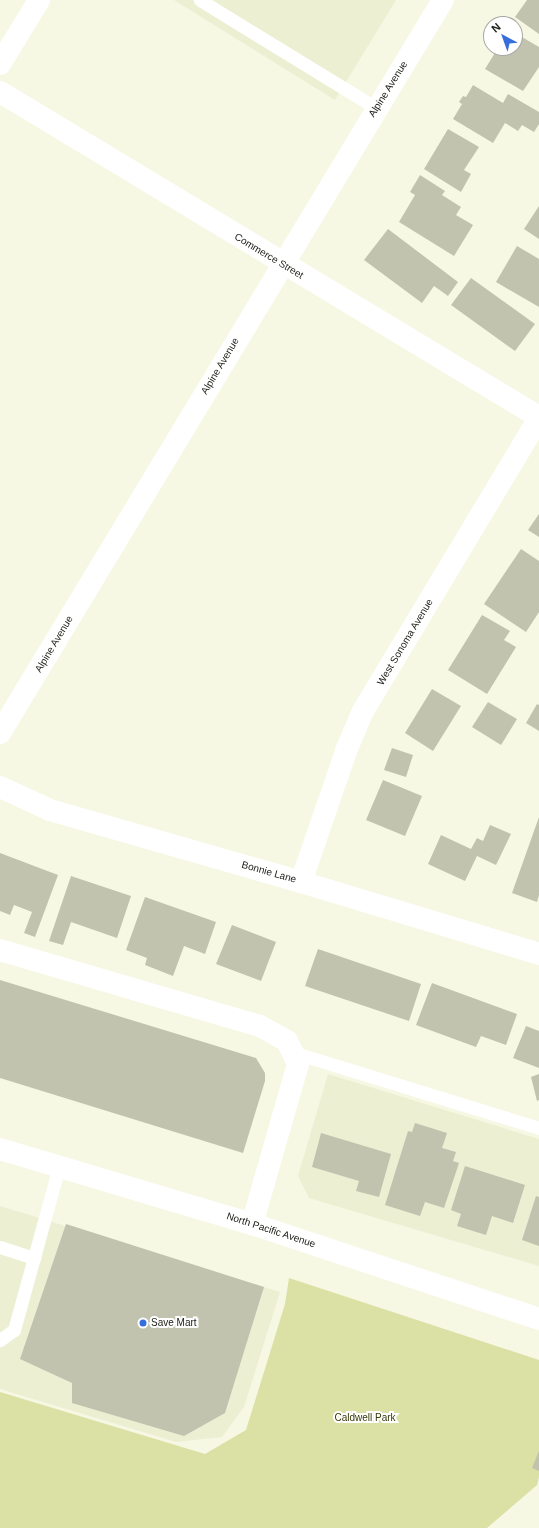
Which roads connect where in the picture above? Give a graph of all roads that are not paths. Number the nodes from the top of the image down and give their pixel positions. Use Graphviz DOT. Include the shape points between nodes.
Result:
graph roads {
  1 [pos="39,0"];
  2 [pos="200,0"];
  3 [pos="443,0"];
  4 [pos="0,64"];
  5 [pos="0,92"];
  6 [pos="376,108"];
  7 [pos="282,264"];
  8 [pos="539,417"];
  9 [pos="0,733"];
  10 [pos="0,787"];
  11 [pos="301,882"];
  12 [pos="0,950"];
  13 [pos="539,954"];
  14 [pos="292,1052"];
  15 [pos="539,1128"];
  16 [pos="0,1149"];
  17 [pos="59,1167"];
  18 [pos="252,1224"];
  19 [pos="0,1247"];
  20 [pos="34,1258"];
  21 [pos="539,1319"];
  22 [pos="0,1340"];
  1 -- 4 [label="street"];
  2 -- 6 [label="lane"];
  3 -- 6 [label="street, Alpine Avenue"];
  5 -- 7 [label="street, Commerce Street"];
  6 -- 7 [label="street, Alpine Avenue"];
  7 -- 8 [label="street, Commerce Street"];
  7 -- 9 [label="street, Alpine Avenue"];
  8 -- 11 [label="street, West Sonoma Avenue" via="364,711 346,751"];
  10 -- 11 [label="street, Bonnie Lane" via="50,810"];
  11 -- 13 [label="street, Bonnie Lane"];
  12 -- 14 [label="street" via="260,1026 287,1041"];
  14 -- 15 [label="lane"];
  14 -- 18 [label="street" via="298,1064"];
  16 -- 17 [label="street, North Pacific Avenue"];
  17 -- 18 [label="street, North Pacific Avenue"];
  17 -- 20 [label="lane"];
  18 -- 21 [label="street, North Pacific Avenue"];
  19 -- 20 [label="lane"];
  20 -- 22 [label="lane" via="14,1330"];
}
